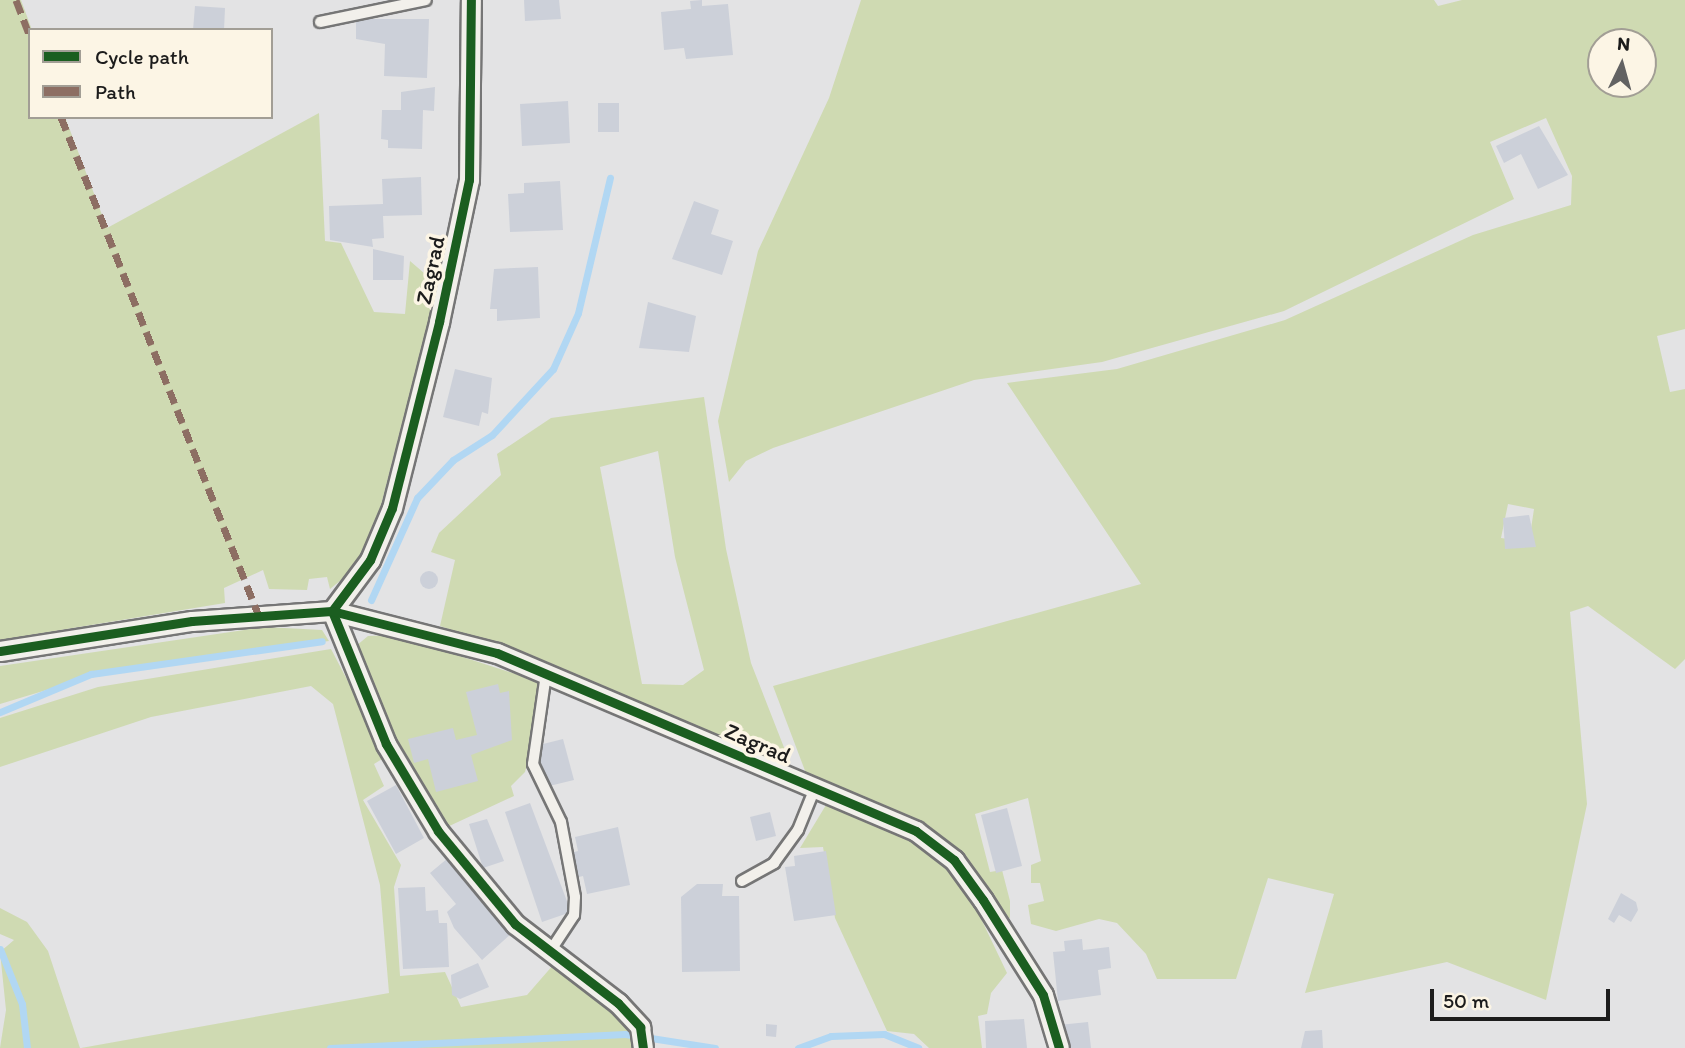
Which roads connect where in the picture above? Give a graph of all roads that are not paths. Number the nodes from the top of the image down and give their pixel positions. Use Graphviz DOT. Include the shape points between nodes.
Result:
graph roads {
  1 [pos="426,0"];
  2 [pos="471,0"];
  3 [pos="320,22"];
  4 [pos="332,611"];
  5 [pos="0,651"];
  6 [pos="546,674"];
  7 [pos="815,788"];
  8 [pos="742,881"];
  9 [pos="551,950"];
  10 [pos="643,1048"];
  11 [pos="1059,1048"];
  1 -- 3 [label="lane"];
  2 -- 4 [label="street, Zagrad" via="469,180 439,322 393,509 370,560"];
  4 -- 5 [label="street, Zagrad" via="192,621"];
  4 -- 6 [label="street, Zagrad" via="449,639"];
  4 -- 9 [label="street" via="386,744 438,831 515,923"];
  6 -- 7 [label="street, Zagrad"];
  6 -- 9 [label="lane" via="533,764 561,822 575,897 574,915"];
  7 -- 8 [label="lane" via="798,830 774,863"];
  7 -- 11 [label="street, Zagrad" via="916,831 954,860 1043,995"];
  9 -- 10 [label="street" via="640,1027"];
}
